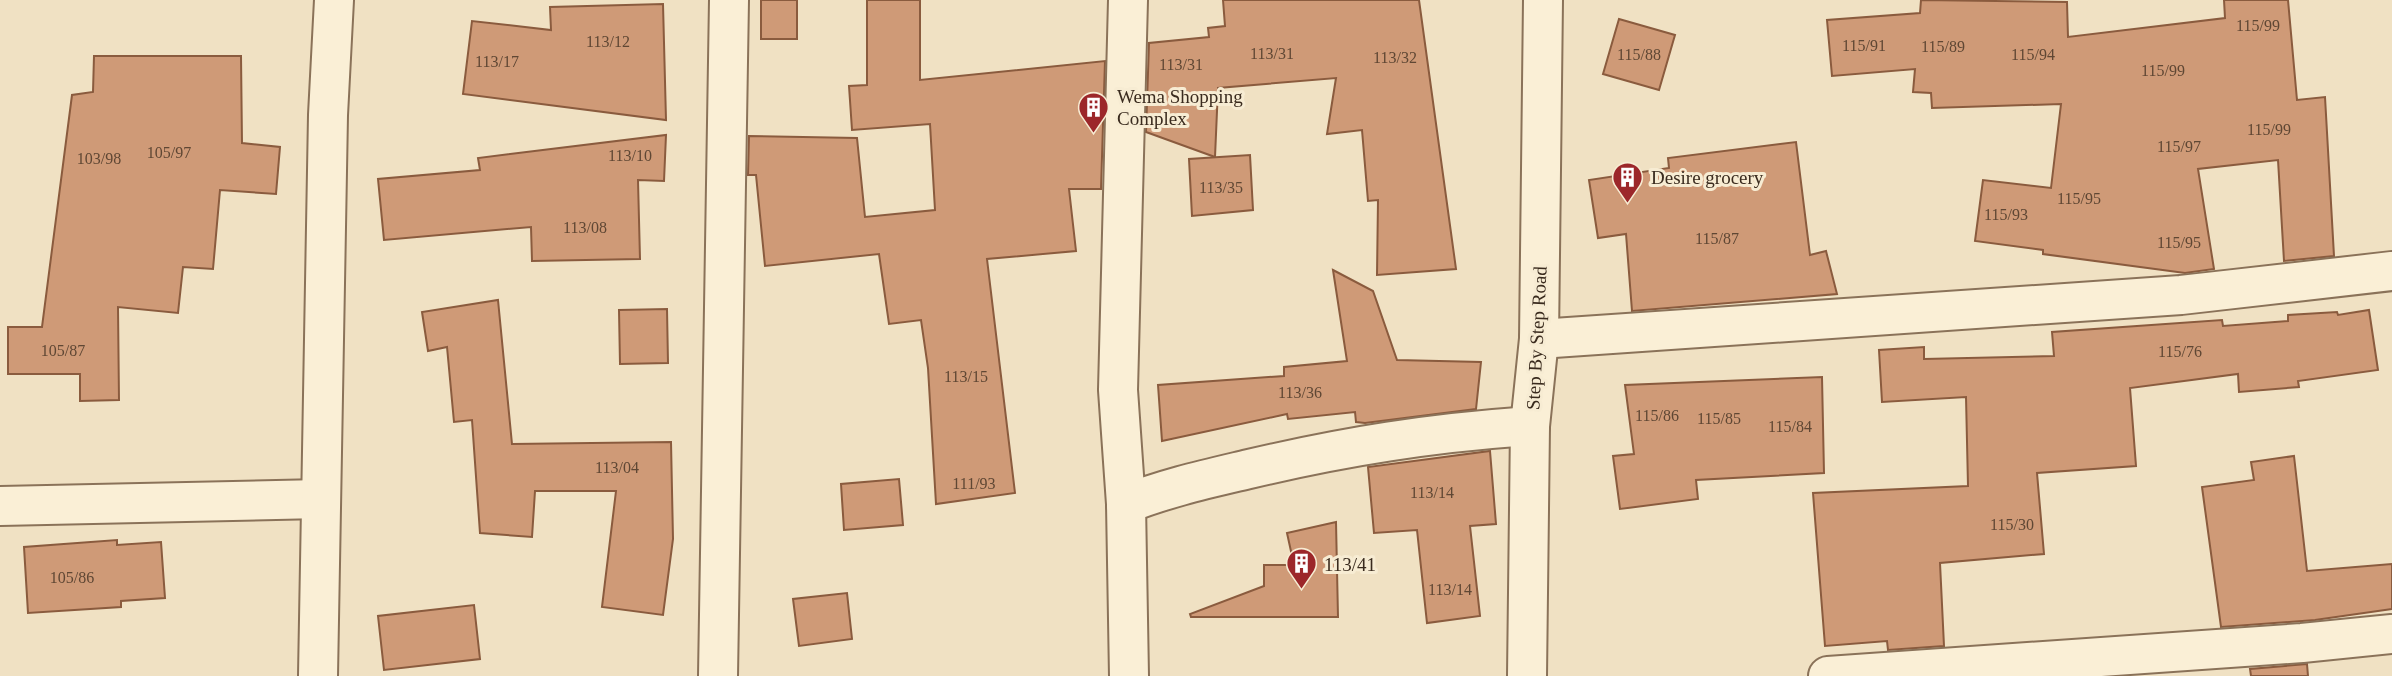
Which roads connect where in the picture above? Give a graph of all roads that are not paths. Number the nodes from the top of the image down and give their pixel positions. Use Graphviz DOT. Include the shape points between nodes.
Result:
graph roads {
  1 [pos="334,0"];
  2 [pos="729,0"];
  3 [pos="1128,0"];
  4 [pos="1544,0"];
  5 [pos="2392,271"];
  6 [pos="1539,339"];
  7 [pos="1530,426"];
  8 [pos="321,499"];
  9 [pos="1126,505"];
  10 [pos="0,506"];
  11 [pos="2392,634"];
  12 [pos="318,676"];
  13 [pos="718,676"];
  14 [pos="1129,676"];
  15 [pos="1527,676"];
  16 [pos="1828,676"];
  1 -- 8 [label="street"];
  2 -- 13 [label="street"];
  3 -- 9 [label="street" via="1118,390"];
  4 -- 6 [label="street, Step By Step Road"];
  5 -- 6 [label="street" via="2181,295"];
  6 -- 7 [label="street, Step By Step Road"];
  7 -- 9 [label="street" via="1431,433 1336,448 1161,490"];
  7 -- 15 [label="street, Step By Step Road"];
  8 -- 10 [label="street"];
  8 -- 12 [label="street"];
  9 -- 14 [label="street"];
  11 -- 16 [label="street"];
}
